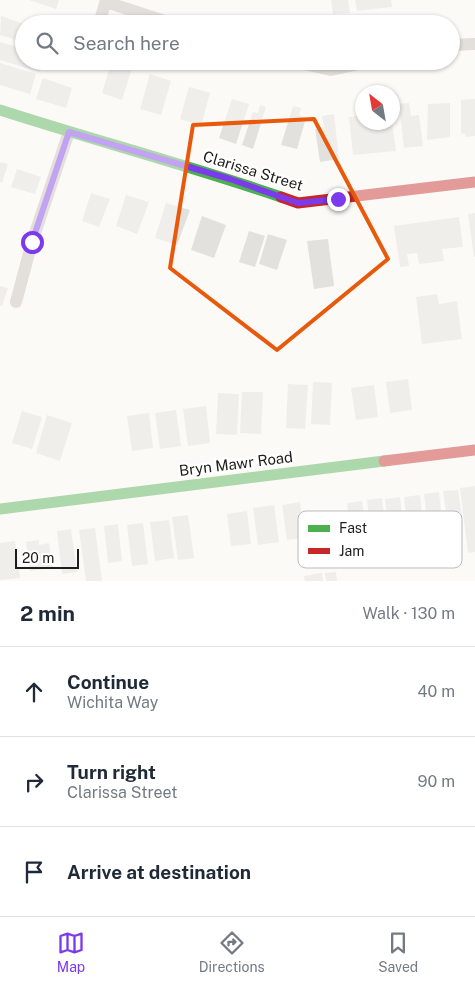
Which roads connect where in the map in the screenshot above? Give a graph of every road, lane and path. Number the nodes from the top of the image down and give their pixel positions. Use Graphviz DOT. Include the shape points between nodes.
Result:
graph roads {
  1 [pos="106,1"];
  2 [pos="102,15"];
  3 [pos="147,15"];
  4 [pos="475,44"];
  5 [pos="460,45"];
  6 [pos="0,110"];
  7 [pos="69,132"];
  8 [pos="475,182"];
  9 [pos="16,302"];
  10 [pos="475,450"];
  11 [pos="0,509"];
  1 -- 2 [label="lane"];
  1 -- 3 [label="lane"];
  4 -- 5 [label="lane"];
  6 -- 7 [label="street, Clarissa Street"];
  7 -- 8 [label="street, Clarissa Street" via="230,179 298,203"];
  7 -- 9 [label="lane" via="32,242"];
  10 -- 11 [label="street, Bryn Mawr Road"];
}
